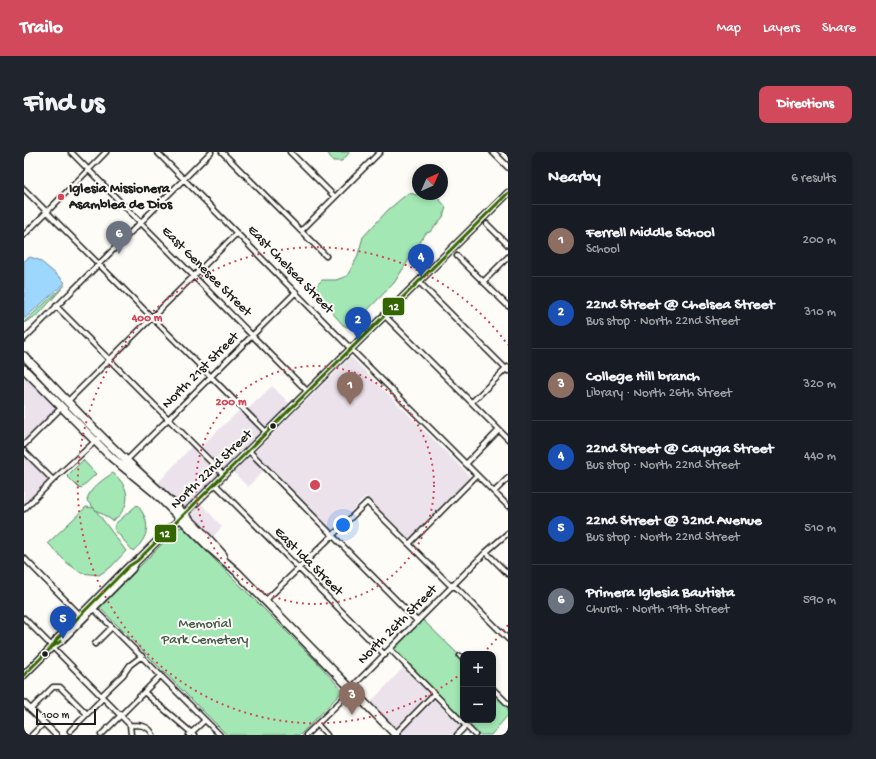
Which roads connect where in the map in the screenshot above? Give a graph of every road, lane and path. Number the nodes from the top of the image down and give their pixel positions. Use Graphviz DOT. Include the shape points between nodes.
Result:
graph roads {
  1 [pos="71,152"];
  2 [pos="106,152"];
  3 [pos="157,152"];
  4 [pos="211,152"];
  5 [pos="222,152"];
  6 [pos="290,152"];
  7 [pos="380,152"];
  8 [pos="493,152"];
  9 [pos="508,166"];
  10 [pos="89,170"];
  11 [pos="184,179"];
  12 [pos="24,189"];
  13 [pos="508,193"];
  14 [pos="334,197"];
  15 [pos="47,212"];
  16 [pos="141,222"];
  17 [pos="487,224"];
  18 [pos="301,231"];
  19 [pos="237,233"];
  20 [pos="24,235"];
  21 [pos="508,245"];
  22 [pos="326,256"];
  23 [pos="456,256"];
  24 [pos="508,258"];
  25 [pos="99,264"];
  26 [pos="194,276"];
  27 [pos="419,282"];
  28 [pos="483,282"];
  29 [pos="296,292"];
  30 [pos="56,306"];
  31 [pos="508,306"];
  32 [pos="385,316"];
  33 [pos="152,318"];
  34 [pos="253,335"];
  35 [pos="24,339"];
  36 [pos="351,349"];
  37 [pos="24,356"];
  38 [pos="110,360"];
  39 [pos="24,369"];
  40 [pos="507,369"];
  41 [pos="211,377"];
  42 [pos="308,392"];
  43 [pos="68,401"];
  44 [pos="472,402"];
  45 [pos="62,407"];
  46 [pos="85,419"];
  47 [pos="169,419"];
  48 [pos="499,430"];
  49 [pos="267,433"];
  50 [pos="101,436"];
  51 [pos="508,439"];
  52 [pos="95,441"];
  53 [pos="24,445"];
  54 [pos="249,451"];
  55 [pos="24,452"];
  56 [pos="126,460"];
  57 [pos="466,464"];
  58 [pos="121,466"];
  59 [pos="224,475"];
  60 [pos="477,475"];
  61 [pos="508,478"];
  62 [pos="53,480"];
  63 [pos="215,484"];
  64 [pos="494,492"];
  65 [pos="508,506"];
  66 [pos="24,509"];
  67 [pos="182,516"];
  68 [pos="508,533"];
  69 [pos="332,536"];
  70 [pos="409,544"];
  71 [pos="486,552"];
  72 [pos="24,558"];
  73 [pos="299,568"];
  74 [pos="508,574"];
  75 [pos="453,586"];
  76 [pos="266,601"];
  77 [pos="92,607"];
  78 [pos="82,617"];
  79 [pos="24,618"];
  80 [pos="418,622"];
  81 [pos="112,626"];
  82 [pos="508,639"];
  83 [pos="95,644"];
  84 [pos="52,647"];
  85 [pos="390,649"];
  86 [pos="384,655"];
  87 [pos="142,656"];
  88 [pos="24,675"];
  89 [pos="161,676"];
  90 [pos="351,689"];
  91 [pos="144,692"];
  92 [pos="496,692"];
  93 [pos="434,694"];
  94 [pos="102,697"];
  95 [pos="24,703"];
  96 [pos="508,704"];
  97 [pos="30,710"];
  98 [pos="87,714"];
  99 [pos="121,716"];
  100 [pos="205,720"];
  101 [pos="44,723"];
  102 [pos="317,724"];
  103 [pos="130,725"];
  104 [pos="466,726"];
  105 [pos="70,731"];
  106 [pos="192,734"];
  107 [pos="396,734"];
  108 [pos="32,735"];
  109 [pos="56,735"];
  110 [pos="101,735"];
  111 [pos="130,735"];
  112 [pos="153,735"];
  113 [pos="220,735"];
  114 [pos="306,735"];
  115 [pos="328,735"];
  116 [pos="457,735"];
  117 [pos="474,735"];
  1 -- 10 [label="street, East Genesee Street"];
  2 -- 10 [label="street"];
  3 -- 11 [label="street, East Chelsea Street"];
  4 -- 11 [label="street"];
  5 -- 18 [label="street"];
  6 -- 14 [label="street"];
  7 -- 14 [label="street"];
  8 -- 9 [label="street"];
  10 -- 15 [label="street"];
  10 -- 16 [label="street, East Genesee Street"];
  11 -- 16 [label="street"];
  11 -- 19 [label="street, East Chelsea Street"];
  12 -- 15 [label="street"];
  13 -- 27 [label="main road, North 22nd Street"];
  14 -- 18 [label="street"];
  15 -- 20 [label="street"];
  15 -- 25 [label="street"];
  16 -- 25 [label="street"];
  16 -- 26 [label="street, East Genesee Street"];
  17 -- 21 [label="street"];
  18 -- 22 [label="street"];
  19 -- 26 [label="street"];
  19 -- 29 [label="street, East Chelsea Street"];
  23 -- 28 [label="street"];
  24 -- 28 [label="street"];
  25 -- 30 [label="street"];
  25 -- 33 [label="street"];
  26 -- 33 [label="street"];
  26 -- 34 [label="street, East Genesee Street"];
  27 -- 32 [label="main road, North 22nd Street"];
  27 -- 40 [label="street"];
  28 -- 31 [label="street"];
  29 -- 34 [label="street, North 21st Street"];
  29 -- 36 [label="street, East Chelsea Street"];
  30 -- 35 [label="street"];
  30 -- 38 [label="street"];
  32 -- 36 [label="main road, North 22nd Street"];
  32 -- 44 [label="street"];
  33 -- 38 [label="street"];
  33 -- 41 [label="street"];
  34 -- 41 [label="street, North 21st Street"];
  34 -- 42 [label="street, East Genesee Street"];
  36 -- 42 [label="main road, North 22nd Street"];
  36 -- 57 [label="street, East Chelsea Street"];
  37 -- 43 [label="main road"];
  38 -- 43 [label="street"];
  38 -- 47 [label="street"];
  39 -- 45 [label="main road"];
  40 -- 44 [label="street"];
  41 -- 47 [label="street, North 21st Street"];
  41 -- 49 [label="street"];
  42 -- 49 [label="main road, North 22nd Street"];
  43 -- 46 [label="main road"];
  44 -- 48 [label="street"];
  45 -- 46 [label="main road" via="71,408"];
  45 -- 52 [label="main road"];
  45 -- 53 [label="street"];
  46 -- 50 [label="main road"];
  47 -- 56 [label="street, North 21st Street"];
  47 -- 59 [label="street"];
  48 -- 51 [label="street"];
  48 -- 57 [label="street"];
  49 -- 54 [label="main road, North 22nd Street"];
  50 -- 52 [label="street"];
  50 -- 56 [label="main road"];
  52 -- 58 [label="main road"];
  52 -- 62 [label="street"];
  54 -- 59 [label="main road, North 22nd Street"];
  54 -- 69 [label="street"];
  55 -- 62 [label="street"];
  56 -- 58 [label="street, North 21st Street"];
  56 -- 67 [label="main road"];
  57 -- 60 [label="street, East Chelsea Street"];
  58 -- 67 [label="main road"];
  59 -- 63 [label="main road, North 22nd Street"];
  60 -- 64 [label="street, East Chelsea Street"];
  60 -- 70 [label="street"];
  61 -- 64 [label="street"];
  62 -- 66 [label="street"];
  63 -- 67 [label="main road, North 22nd Street"];
  63 -- 73 [label="street, East Ida Street"];
  64 -- 65 [label="street, East Chelsea Street"];
  67 -- 76 [label="main road" via="210,540"];
  67 -- 77 [label="main road, North 22nd Street"];
  68 -- 71 [label="street, North 26th Street"];
  69 -- 70 [label="street" via="367,502"];
  69 -- 73 [label="street"];
  69 -- 80 [label="street"];
  70 -- 75 [label="street"];
  71 -- 74 [label="street"];
  71 -- 75 [label="street, North 26th Street"];
  72 -- 78 [label="street"];
  73 -- 76 [label="street"];
  73 -- 86 [label="street, East Ida Street"];
  75 -- 80 [label="street, North 26th Street"];
  75 -- 82 [label="street"];
  76 -- 90 [label="main road"];
  77 -- 78 [label="main road, North 22nd Street"];
  77 -- 81 [label="street"];
  78 -- 84 [label="main road, North 22nd Street" via="60,642"];
  79 -- 84 [label="street"];
  80 -- 85 [label="street, North 26th Street"];
  81 -- 83 [label="street"];
  81 -- 87 [label="street"];
  84 -- 88 [label="main road, North 22nd Street"];
  84 -- 94 [label="street"];
  85 -- 86 [label="street, North 26th Street"];
  85 -- 93 [label="street"];
  86 -- 90 [label="street, North 26th Street"];
  87 -- 89 [label="street"];
  87 -- 94 [label="street" via="130,665"];
  89 -- 91 [label="street"];
  89 -- 100 [label="street"];
  90 -- 102 [label="street, North 26th Street"];
  90 -- 107 [label="main road"];
  91 -- 99 [label="street"];
  91 -- 106 [label="street"];
  92 -- 96 [label="street"];
  93 -- 104 [label="street"];
  93 -- 107 [label="street"];
  94 -- 98 [label="street"];
  94 -- 99 [label="street"];
  95 -- 97 [label="street"];
  97 -- 98 [label="street" via="57,686"];
  97 -- 101 [label="street"];
  98 -- 105 [label="street"];
  99 -- 103 [label="street"];
  99 -- 110 [label="street"];
  100 -- 106 [label="street"];
  100 -- 113 [label="street"];
  101 -- 108 [label="street"];
  101 -- 109 [label="street"];
  102 -- 114 [label="street, North 26th Street"];
  102 -- 115 [label="street"];
  103 -- 111 [label="street"];
  103 -- 112 [label="street" via="145,726"];
  104 -- 116 [label="street"];
  104 -- 117 [label="street"];
}
